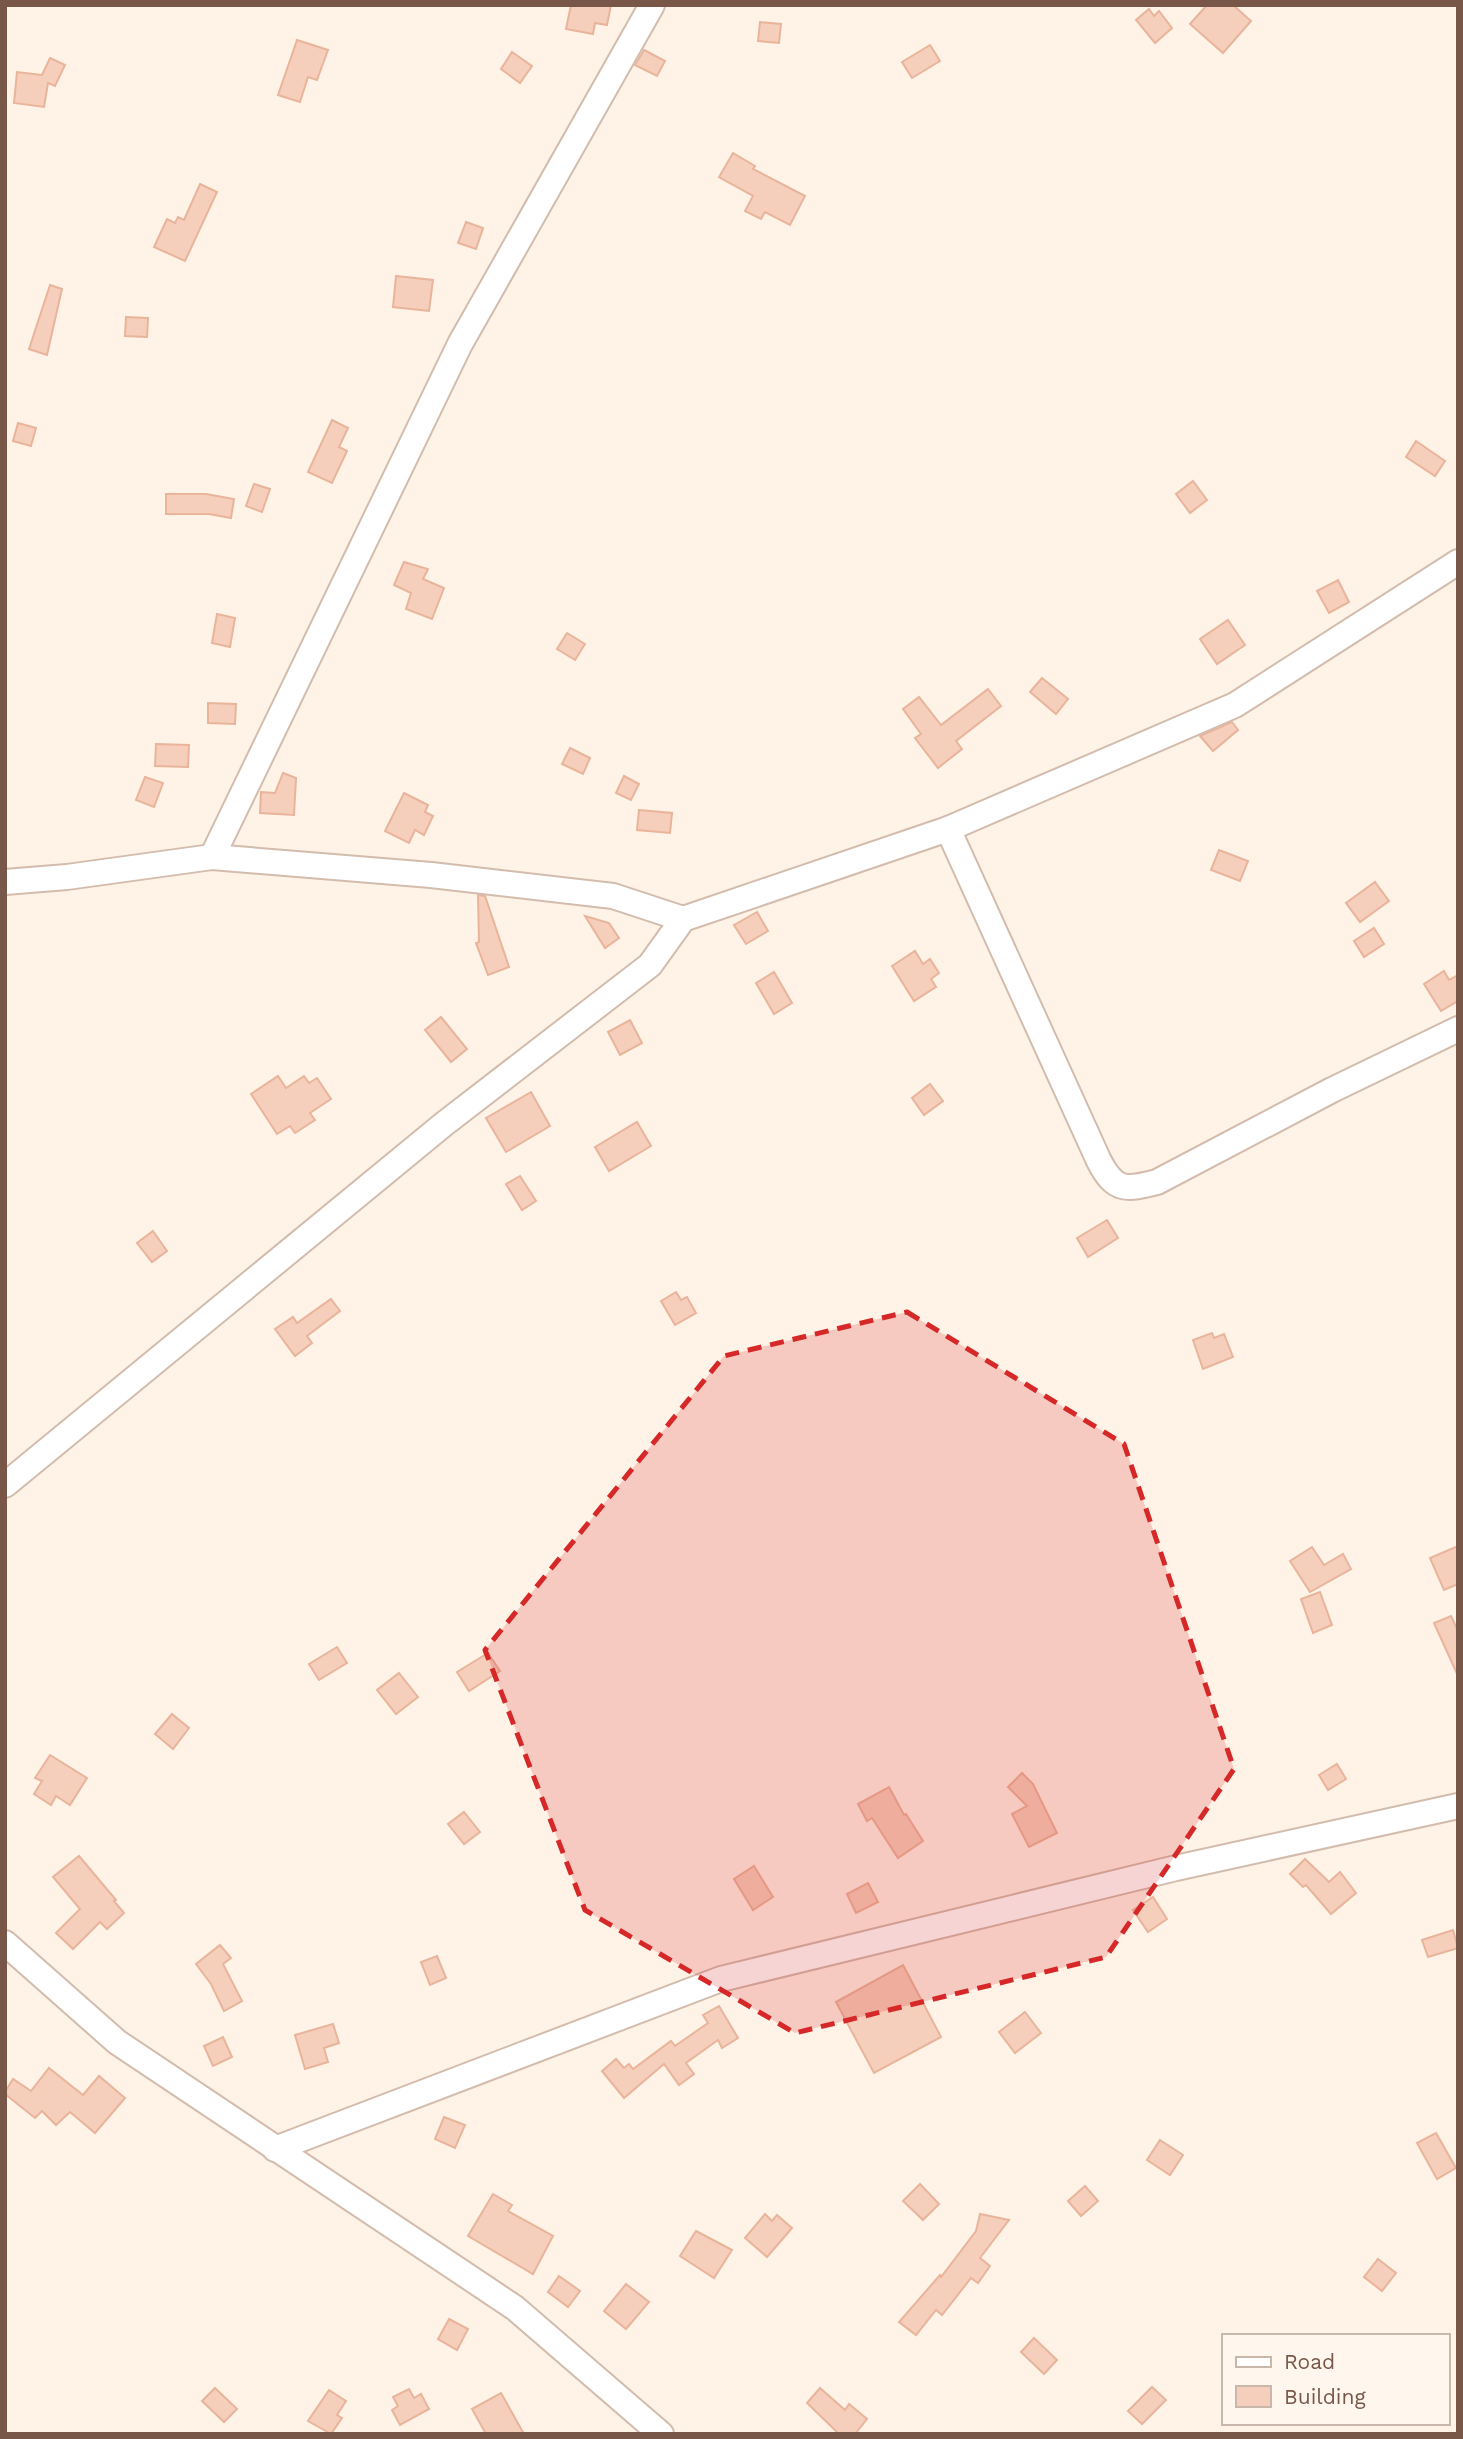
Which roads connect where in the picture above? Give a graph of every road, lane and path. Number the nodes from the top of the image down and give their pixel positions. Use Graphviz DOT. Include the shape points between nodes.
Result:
graph roads {
  1 [pos="652,5"];
  2 [pos="1458,562"];
  3 [pos="948,829"];
  4 [pos="212,857"];
  5 [pos="5,882"];
  6 [pos="683,919"];
  7 [pos="1458,1029"];
  8 [pos="5,1485"];
  9 [pos="1458,1806"];
  10 [pos="5,1944"];
  11 [pos="275,2149"];
  12 [pos="661,2434"];
  1 -- 4 [label="street" via="460,344"];
  2 -- 3 [label="street" via="1235,705"];
  3 -- 6 [label="street"];
  3 -- 7 [label="street" via="1099,1161 1108,1179 1117,1185 1131,1188 1157,1182"];
  4 -- 5 [label="street"];
  4 -- 6 [label="street" via="613,896"];
  6 -- 8 [label="street" via="650,965 444,1124"];
  9 -- 11 [label="street" via="1176,1868 721,1979"];
  10 -- 11 [label="street" via="117,2042"];
  11 -- 12 [label="street" via="514,2308"];
}
